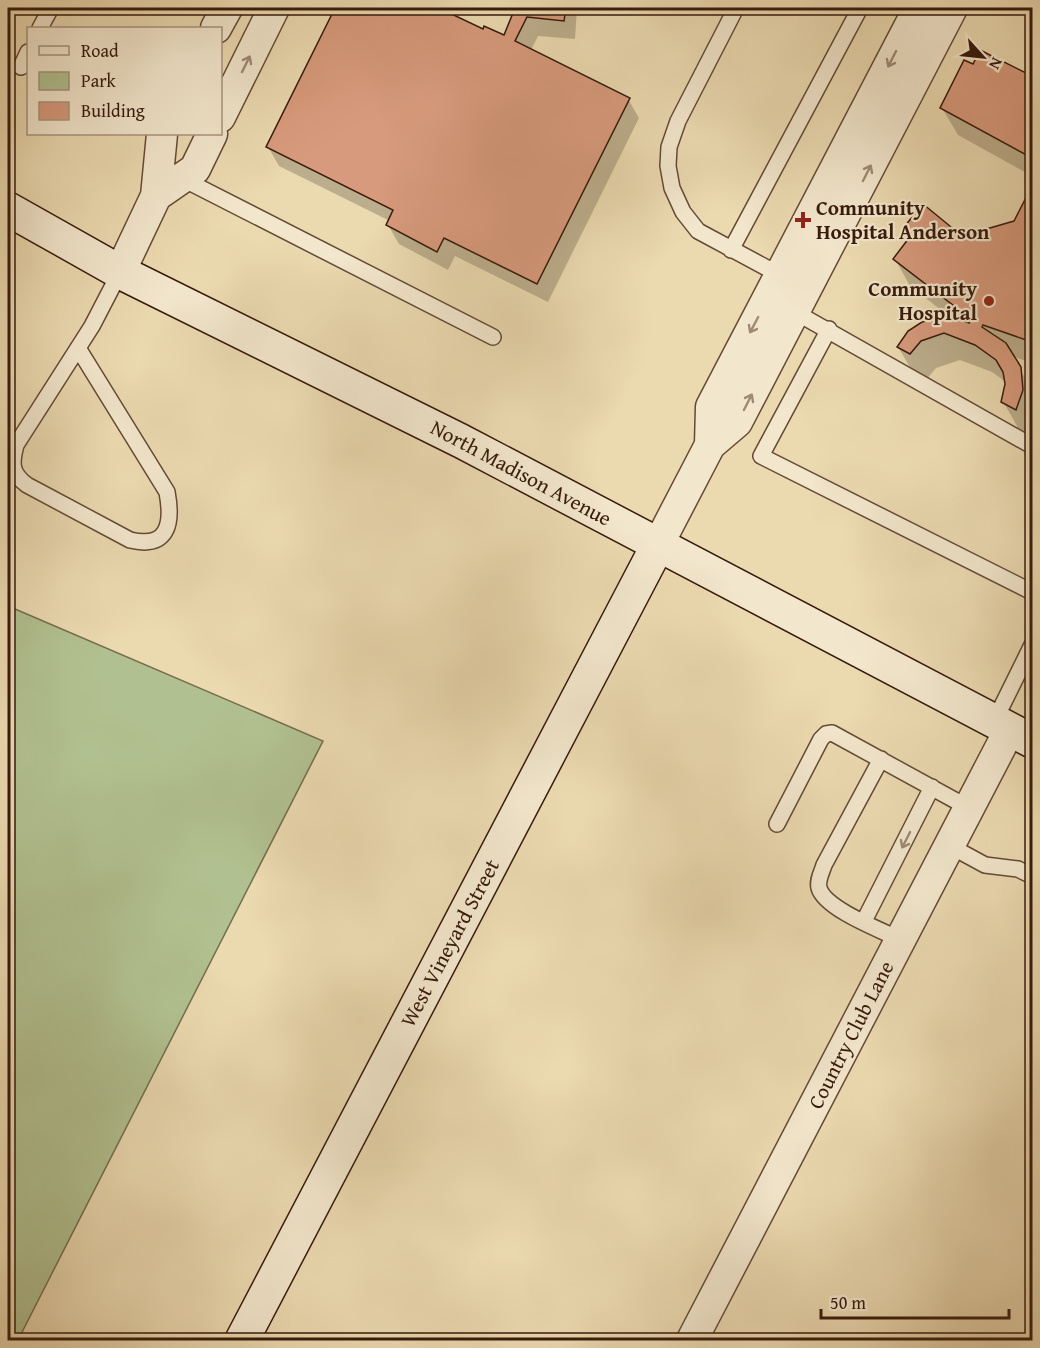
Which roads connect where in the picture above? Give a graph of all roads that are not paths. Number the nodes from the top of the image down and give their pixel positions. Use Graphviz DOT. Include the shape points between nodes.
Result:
graph roads {
  1 [pos="51,8"];
  2 [pos="227,8"];
  3 [pos="274,8"];
  4 [pos="736,8"];
  5 [pos="860,8"];
  6 [pos="919,8"];
  7 [pos="952,8"];
  8 [pos="41,27"];
  9 [pos="217,27"];
  10 [pos="27,54"];
  11 [pos="21,67"];
  12 [pos="222,113"];
  13 [pos="162,135"];
  14 [pos="212,135"];
  15 [pos="181,178"];
  16 [pos="156,196"];
  17 [pos="8,209"];
  18 [pos="731,250"];
  19 [pos="120,272"];
  20 [pos="780,275"];
  21 [pos="795,312"];
  22 [pos="829,330"];
  23 [pos="493,337"];
  24 [pos="78,348"];
  25 [pos="710,446"];
  26 [pos="1032,446"];
  27 [pos="658,546"];
  28 [pos="1032,592"];
  29 [pos="1032,645"];
  30 [pos="1012,731"];
  31 [pos="881,759"];
  32 [pos="932,787"];
  33 [pos="969,808"];
  34 [pos="777,824"];
  35 [pos="950,846"];
  36 [pos="1032,876"];
  37 [pos="864,921"];
  38 [pos="901,940"];
  39 [pos="242,1341"];
  40 [pos="692,1341"];
  1 -- 8 [label="lane"];
  2 -- 9 [label="street"];
  12 -- 3 [label="street, one-way"];
  4 -- 18 [label="lane" via="678,121 669,147 668,166 672,188 683,212 698,231"];
  5 -- 18 [label="lane"];
  6 -- 20 [label="street, one-way"];
  21 -- 7 [label="street, one-way"];
  10 -- 11 [label="lane"];
  13 -- 16 [label="street"];
  14 -- 15 [label="street" via="195,169"];
  15 -- 16 [label="street"];
  15 -- 23 [label="lane"];
  16 -- 19 [label="street"];
  17 -- 19 [label="street, North Madison Avenue"];
  18 -- 20 [label="lane"];
  19 -- 24 [label="lane"];
  19 -- 27 [label="street, North Madison Avenue" via="460,441"];
  20 -- 21 [label="lane"];
  20 -- 25 [label="street, one-way" via="711,407"];
  21 -- 22 [label="lane"];
  25 -- 21 [label="street, one-way" via="737,422"];
  22 -- 26 [label="lane"];
  22 -- 28 [label="lane" via="761,456"];
  24 -- 24 [label="lane" via="16,445 12,462 15,476 130,540 147,544 159,540 171,512 167,492"];
  25 -- 27 [label="street"];
  27 -- 30 [label="street, North Madison Avenue"];
  27 -- 39 [label="street, West Vineyard Street"];
  29 -- 30 [label="lane"];
  30 -- 33 [label="street, Country Club Lane"];
  31 -- 32 [label="lane"];
  31 -- 34 [label="lane" via="832,733 826,734"];
  31 -- 37 [label="lane" via="824,865 819,882 823,895 834,906"];
  32 -- 33 [label="lane"];
  32 -- 37 [label="lane, one-way"];
  33 -- 35 [label="street, Country Club Lane"];
  35 -- 36 [label="lane" via="985,865 1018,869"];
  35 -- 38 [label="street, Country Club Lane"];
  37 -- 38 [label="lane"];
  38 -- 40 [label="street, Country Club Lane"];
}
